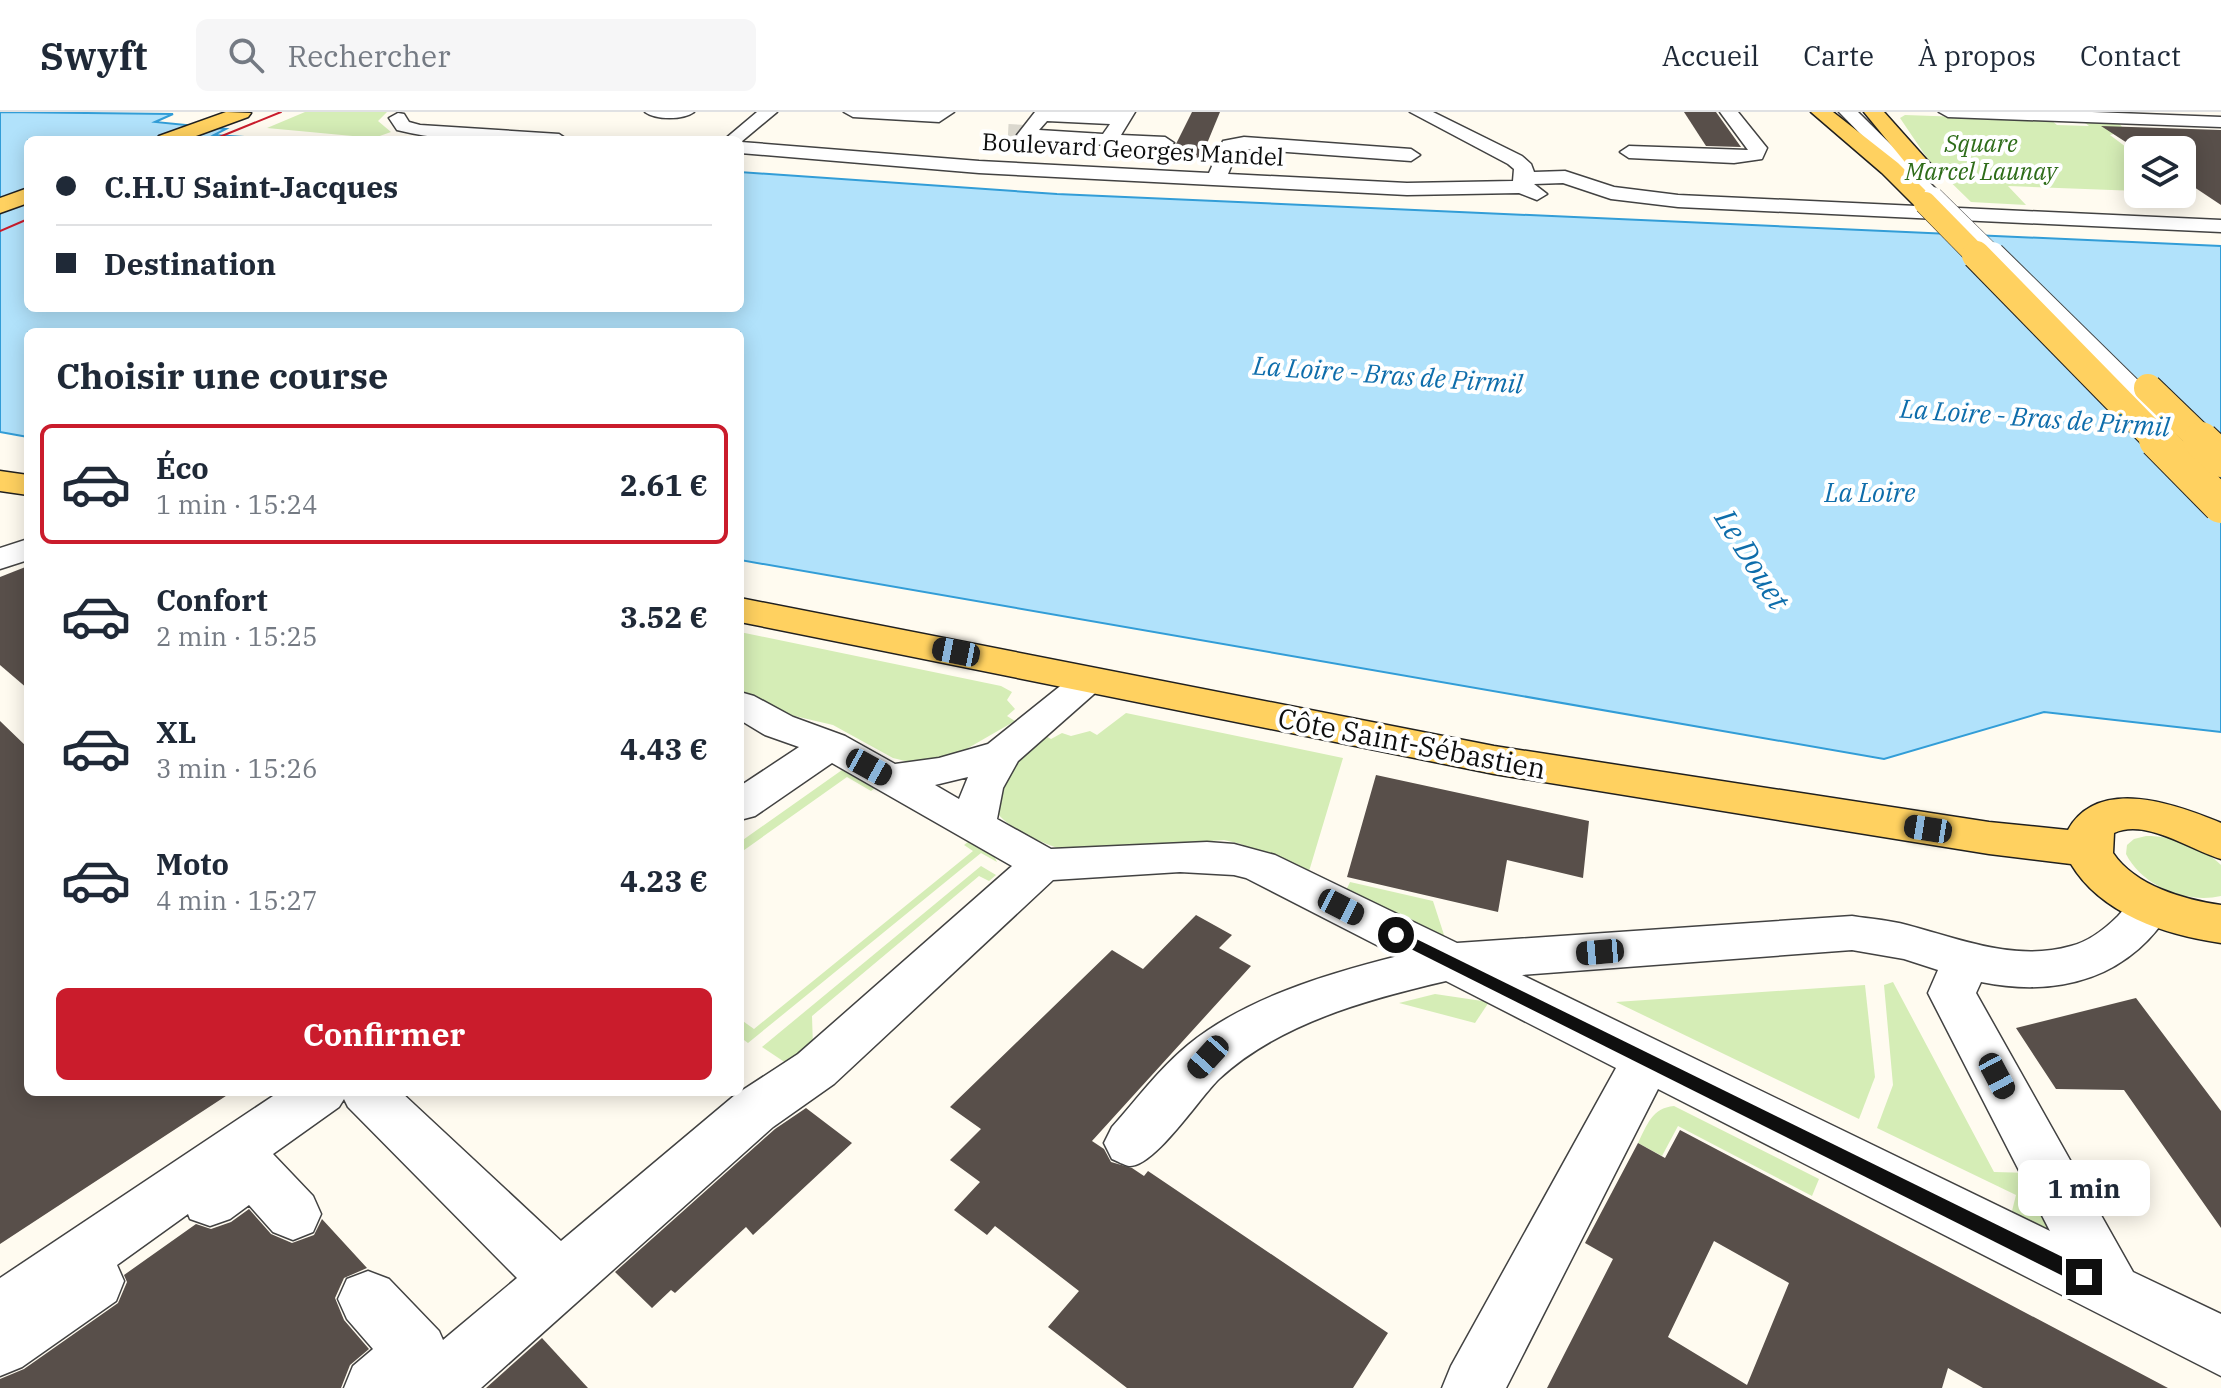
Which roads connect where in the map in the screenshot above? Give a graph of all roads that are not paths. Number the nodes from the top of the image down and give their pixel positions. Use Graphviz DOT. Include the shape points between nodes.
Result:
graph roads {
  1 [pos="211,112"];
  2 [pos="248,112"];
  3 [pos="654,112"];
  4 [pos="685,112"];
  5 [pos="768,112"];
  6 [pos="853,112"];
  7 [pos="945,112"];
  8 [pos="1419,112"];
  9 [pos="1437,112"];
  10 [pos="1729,112"];
  11 [pos="1948,112"];
  12 [pos="241,113"];
  13 [pos="1124,115"];
  14 [pos="1834,116"];
  15 [pos="398,118"];
  16 [pos="1242,119"];
  17 [pos="2171,120"];
  18 [pos="2221,122"];
  19 [pos="1876,124"];
  20 [pos="175,136"];
  21 [pos="503,136"];
  22 [pos="744,138"];
  23 [pos="1109,140"];
  24 [pos="1165,143"];
  25 [pos="2208,144"];
  26 [pos="1230,145"];
  27 [pos="744,146"];
  28 [pos="1629,152"];
  29 [pos="1411,155"];
  30 [pos="1216,179"];
  31 [pos="1524,184"];
  32 [pos="1586,184"];
  33 [pos="24,197"];
  34 [pos="1934,197"];
  35 [pos="0,206"];
  36 [pos="2221,226"];
  37 [pos="2221,459"];
  38 [pos="0,481"];
  39 [pos="2221,481"];
  40 [pos="24,484"];
  41 [pos="0,491"];
  42 [pos="24,492"];
  43 [pos="2221,505"];
  44 [pos="24,550"];
  45 [pos="0,559"];
  46 [pos="744,611"];
  47 [pos="1092,679"];
  48 [pos="744,706"];
  49 [pos="831,745"];
  50 [pos="1002,753"];
  51 [pos="888,778"];
  52 [pos="744,803"];
  53 [pos="975,826"];
  54 [pos="2217,833"];
  55 [pos="2089,849"];
  56 [pos="1043,864"];
  57 [pos="2183,915"];
  58 [pos="2221,947"];
  59 [pos="1966,961"];
  60 [pos="1451,962"];
  61 [pos="1647,1060"];
  62 [pos="315,1096"];
  63 [pos="370,1096"];
  64 [pos="742,1102"];
  65 [pos="1131,1143"];
  66 [pos="293,1214"];
  67 [pos="560,1280"];
  68 [pos="2112,1291"];
  69 [pos="368,1299"];
  70 [pos="0,1312"];
  71 [pos="0,1346"];
  72 [pos="2221,1346"];
  73 [pos="375,1388"];
  74 [pos="434,1388"];
  75 [pos="1473,1388"];
  1 -- 12 [label="main road"];
  1 -- 20 [label="main road"];
  2 -- 12 [label="main road"];
  3 -- 4 [label="street"];
  5 -- 22 [label="street"];
  6 -- 7 [label="street" via="939,117"];
  8 -- 31 [label="street" via="1515,160 1524,168"];
  9 -- 32 [label="street"];
  10 -- 28 [label="street" via="1758,148 1755,155"];
  11 -- 17 [label="street"];
  12 -- 20 [label="main road"];
  13 -- 23 [label="street"];
  13 -- 23 [label="street" via="1042,115 1026,135"];
  14 -- 19 [label="main road"];
  14 -- 34 [label="main road" via="1890,168"];
  15 -- 21 [label="street" via="403,126 420,130"];
  16 -- 26 [label="street"];
  17 -- 18 [label="street"];
  17 -- 25 [label="street"];
  19 -- 34 [label="main road" via="1909,156"];
  23 -- 24 [label="street"];
  26 -- 29 [label="street"];
  26 -- 30 [label="street"];
  27 -- 30 [label="street, Boulevard Georges Mandel" via="979,167"];
  30 -- 31 [label="street, Boulevard Georges Mandel" via="1435,190"];
  31 -- 32 [label="street, Boulevard Georges Mandel" via="1546,176"];
  31 -- 32 [label="street" via="1540,195 1564,198 1590,195"];
  32 -- 36 [label="street" via="1678,201"];
  33 -- 35 [label="main road"];
  34 -- 37 [label="main road, bridge"];
  34 -- 39 [label="street, bridge"];
  34 -- 43 [label="main road, bridge"];
  38 -- 40 [label="main road"];
  41 -- 42 [label="street"];
  44 -- 45 [label="street"];
  46 -- 47 [label="main road, Côte Saint-Sébastien"];
  47 -- 50 [label="street"];
  47 -- 55 [label="main road, Côte Saint-Sébastien" via="1494,760"];
  48 -- 49 [label="street"];
  49 -- 51 [label="street"];
  49 -- 52 [label="street"];
  50 -- 51 [label="street" via="941,771"];
  50 -- 53 [label="street" via="982,788"];
  51 -- 53 [label="street"];
  53 -- 56 [label="street"];
  54 -- 55 [label="main road" via="2162,818 2119,815 2094,827"];
  55 -- 57 [label="main road" via="2103,872 2124,890"];
  56 -- 60 [label="street" via="1234,858"];
  56 -- 64 [label="street" via="816,1069"];
  57 -- 58 [label="main road"];
  57 -- 59 [label="street" via="2137,927 2113,949 2069,965 2005,970"];
  59 -- 60 [label="street" via="1905,942 1835,933"];
  59 -- 68 [label="street" via="1952,993"];
  60 -- 61 [label="street"];
  60 -- 65 [label="street" via="1276,1015 1208,1057"];
  61 -- 68 [label="street"];
  61 -- 75 [label="street"];
  62 -- 70 [label="street"];
  63 -- 67 [label="street"];
  64 -- 67 [label="street"];
  66 -- 71 [label="street" via="253,1171"];
  67 -- 74 [label="street"];
  68 -- 72 [label="street"];
  69 -- 73 [label="street" via="417,1352"];
}
